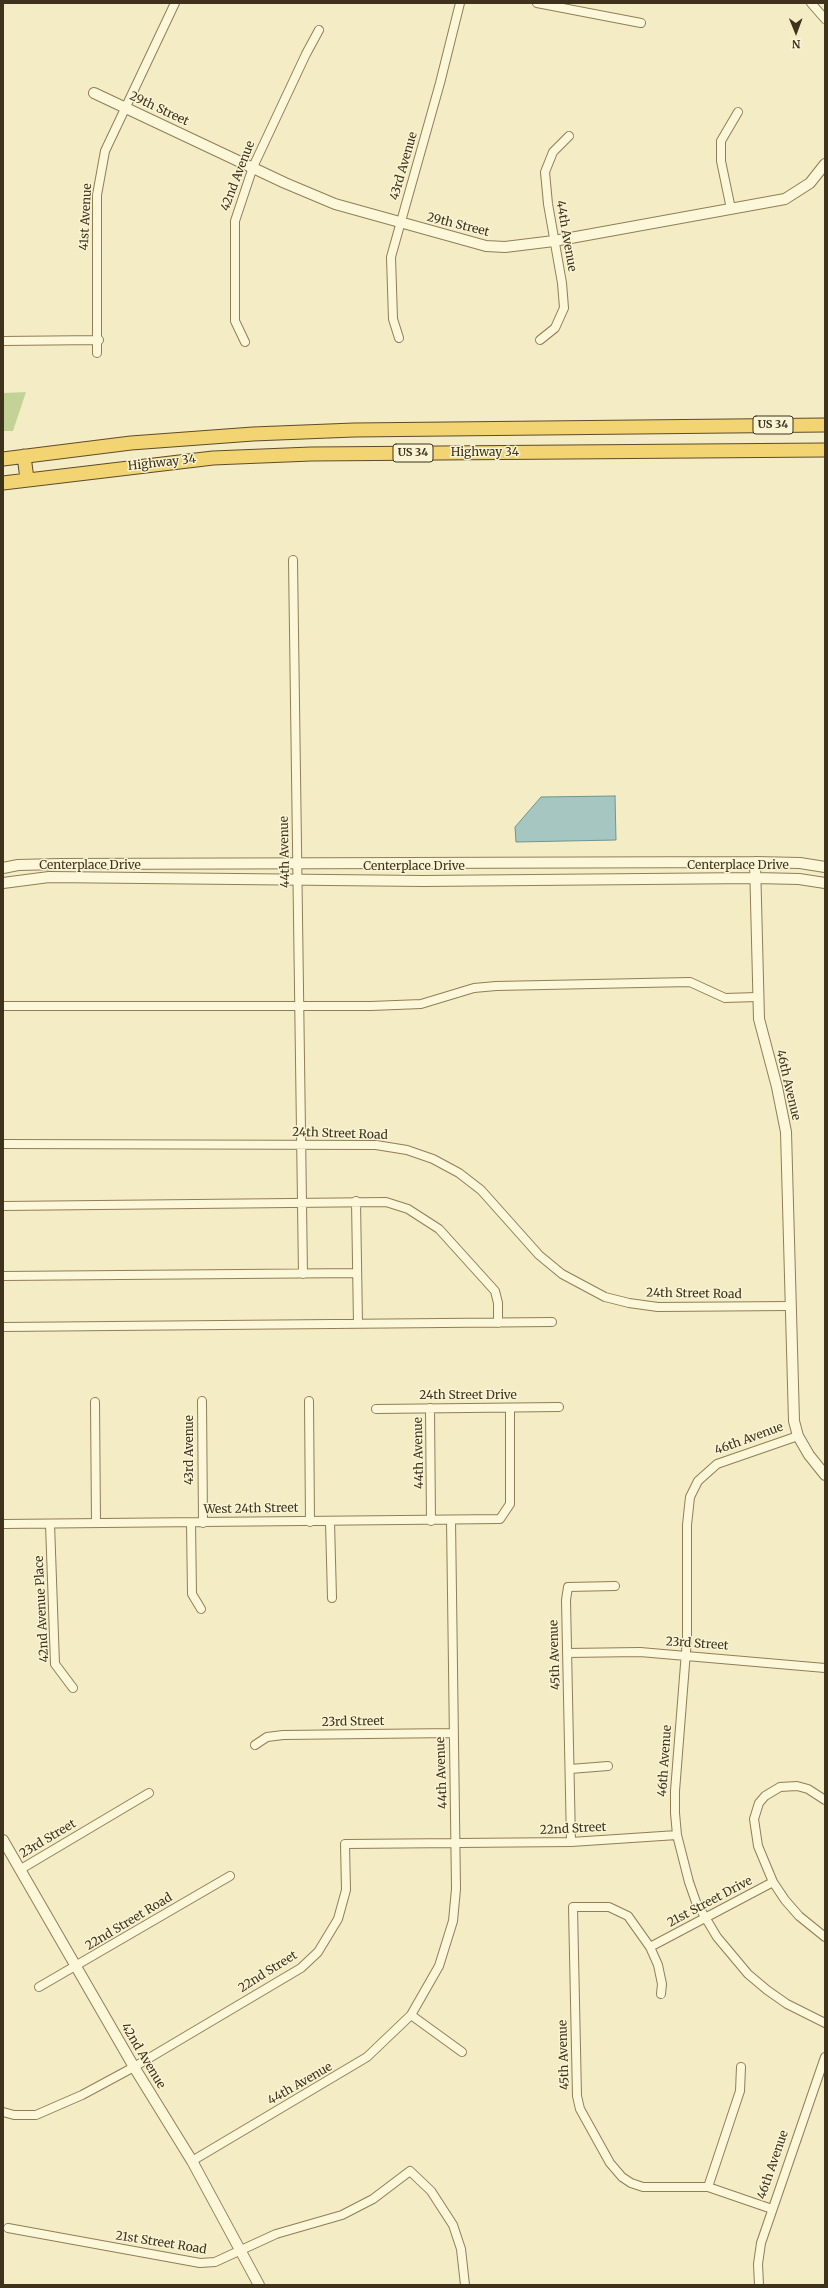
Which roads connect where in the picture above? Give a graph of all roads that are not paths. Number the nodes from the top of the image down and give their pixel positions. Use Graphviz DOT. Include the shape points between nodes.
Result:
graph roads {
  1 [pos="175,3"];
  2 [pos="460,3"];
  3 [pos="537,3"];
  4 [pos="811,3"];
  5 [pos="825,19"];
  6 [pos="641,23"];
  7 [pos="319,30"];
  8 [pos="94,93"];
  9 [pos="126,108"];
  10 [pos="738,112"];
  11 [pos="569,136"];
  12 [pos="825,164"];
  13 [pos="253,167"];
  14 [pos="731,209"];
  15 [pos="400,224"];
  16 [pos="554,241"];
  17 [pos="400,338"];
  18 [pos="98,340"];
  19 [pos="540,340"];
  20 [pos="3,341"];
  21 [pos="245,342"];
  22 [pos="97,353"];
  23 [pos="825,425"];
  24 [pos="825,450"];
  25 [pos="24,456"];
  26 [pos="3,459"];
  27 [pos="27,479"];
  28 [pos="3,483"];
  29 [pos="293,560"];
  30 [pos="755,862"];
  31 [pos="298,864"];
  32 [pos="825,867"];
  33 [pos="3,868"];
  34 [pos="755,878"];
  35 [pos="298,879"];
  36 [pos="3,883"];
  37 [pos="825,883"];
  38 [pos="757,997"];
  39 [pos="3,1006"];
  40 [pos="300,1006"];
  41 [pos="3,1144"];
  42 [pos="301,1144"];
  43 [pos="356,1201"];
  44 [pos="302,1202"];
  45 [pos="3,1206"];
  46 [pos="303,1274"];
  47 [pos="357,1274"];
  48 [pos="3,1276"];
  49 [pos="790,1306"];
  50 [pos="552,1322"];
  51 [pos="498,1323"];
  52 [pos="358,1324"];
  53 [pos="3,1327"];
  54 [pos="309,1401"];
  55 [pos="95,1402"];
  56 [pos="202,1402"];
  57 [pos="559,1407"];
  58 [pos="430,1408"];
  59 [pos="510,1408"];
  60 [pos="376,1409"];
  61 [pos="798,1436"];
  62 [pos="825,1475"];
  63 [pos="451,1520"];
  64 [pos="431,1521"];
  65 [pos="310,1522"];
  66 [pos="330,1522"];
  67 [pos="191,1523"];
  68 [pos="203,1523"];
  69 [pos="3,1524"];
  70 [pos="50,1524"];
  71 [pos="96,1524"];
  72 [pos="615,1586"];
  73 [pos="332,1598"];
  74 [pos="202,1609"];
  75 [pos="567,1653"];
  76 [pos="686,1655"];
  77 [pos="825,1668"];
  78 [pos="73,1688"];
  79 [pos="453,1733"];
  80 [pos="255,1745"];
  81 [pos="608,1766"];
  82 [pos="570,1769"];
  83 [pos="149,1793"];
  84 [pos="825,1800"];
  85 [pos="677,1835"];
  86 [pos="3,1840"];
  87 [pos="572,1842"];
  88 [pos="456,1844"];
  89 [pos="21,1869"];
  90 [pos="230,1876"];
  91 [pos="773,1882"];
  92 [pos="705,1918"];
  93 [pos="825,1936"];
  94 [pos="650,1947"];
  95 [pos="76,1966"];
  96 [pos="38,1987"];
  97 [pos="661,1994"];
  98 [pos="411,2015"];
  99 [pos="825,2023"];
  100 [pos="462,2052"];
  101 [pos="825,2057"];
  102 [pos="134,2067"];
  103 [pos="741,2067"];
  104 [pos="3,2112"];
  105 [pos="192,2161"];
  106 [pos="708,2187"];
  107 [pos="772,2209"];
  108 [pos="8,2228"];
  109 [pos="240,2249"];
  110 [pos="259,2285"];
  111 [pos="466,2285"];
  112 [pos="759,2285"];
  1 -- 9 [label="street, 41st Avenue"];
  2 -- 15 [label="street, 43rd Avenue"];
  3 -- 6 [label="street"];
  4 -- 5 [label="street"];
  7 -- 13 [label="street, 42nd Avenue"];
  8 -- 9 [label="street, 29th Street"];
  9 -- 13 [label="street, 29th Street"];
  9 -- 18 [label="street, 41st Avenue" via="105,151 97,195"];
  10 -- 14 [label="street" via="721,141 721,161"];
  11 -- 16 [label="street, 44th Avenue" via="553,152 545,172"];
  12 -- 14 [label="street, 29th Street" via="810,183 785,199"];
  13 -- 15 [label="street, 29th Street" via="335,204"];
  13 -- 21 [label="street, 42nd Avenue" via="235,221 235,321"];
  14 -- 16 [label="street, 29th Street"];
  15 -- 16 [label="street, 29th Street" via="486,246 505,247"];
  15 -- 17 [label="street, 43rd Avenue" via="391,257 393,319"];
  16 -- 19 [label="street, 44th Avenue" via="564,308 555,328"];
  18 -- 20 [label="street"];
  18 -- 22 [label="street, 41st Avenue"];
  23 -- 25 [label="highway, Highway 34 / US 34" via="354,430 131,443"];
  24 -- 27 [label="highway, Highway 34 / US 34" via="310,454 213,458"];
  25 -- 26 [label="highway, Highway 34 / US 34"];
  25 -- 27 [label="highway"];
  27 -- 28 [label="highway, Highway 34 / US 34"];
  29 -- 31 [label="street, 44th Avenue"];
  30 -- 31 [label="street, Centerplace Drive"];
  30 -- 32 [label="street, Centerplace Drive" via="800,863"];
  30 -- 34 [label="street, 46th Avenue"];
  31 -- 33 [label="street, Centerplace Drive" via="60,864"];
  31 -- 35 [label="street, 44th Avenue"];
  34 -- 35 [label="street, Centerplace Drive" via="474,881"];
  34 -- 37 [label="street, Centerplace Drive" via="799,879"];
  34 -- 38 [label="street, 46th Avenue"];
  35 -- 36 [label="street, Centerplace Drive" via="49,877"];
  35 -- 40 [label="street, 44th Avenue"];
  38 -- 40 [label="street" via="725,998 690,982 502,985 474,988 421,1004"];
  38 -- 49 [label="street, 46th Avenue" via="761,1030 786,1132"];
  39 -- 40 [label="street"];
  40 -- 42 [label="street, 44th Avenue"];
  41 -- 42 [label="street, 24th Street Road"];
  42 -- 44 [label="street, 44th Avenue"];
  42 -- 49 [label="street, 24th Street Road" via="376,1145 407,1150 433,1159 459,1173 481,1190 539,1255 562,1274 605,1297 658,1307"];
  43 -- 44 [label="street"];
  43 -- 47 [label="street"];
  43 -- 51 [label="street" via="378,1200 408,1209 439,1229 494,1291 498,1303"];
  44 -- 45 [label="street"];
  44 -- 46 [label="street, 44th Avenue"];
  46 -- 47 [label="street"];
  46 -- 48 [label="street"];
  47 -- 52 [label="street"];
  49 -- 61 [label="street, 46th Avenue" via="794,1421"];
  50 -- 51 [label="street"];
  51 -- 52 [label="street"];
  52 -- 53 [label="street"];
  54 -- 65 [label="street"];
  55 -- 71 [label="street"];
  56 -- 68 [label="street, 43rd Avenue"];
  57 -- 59 [label="street, 24th Street Drive"];
  58 -- 59 [label="street, 24th Street Drive"];
  58 -- 60 [label="street, 24th Street Drive"];
  58 -- 64 [label="street, 44th Avenue"];
  59 -- 63 [label="street, West 24th Street" via="510,1504 500,1519"];
  61 -- 62 [label="street"];
  61 -- 76 [label="street, 46th Avenue" via="717,1464 698,1481 690,1497 687,1525"];
  63 -- 64 [label="street, West 24th Street"];
  63 -- 79 [label="street, 44th Avenue"];
  64 -- 66 [label="street, West 24th Street"];
  65 -- 66 [label="street, West 24th Street"];
  65 -- 68 [label="street, West 24th Street"];
  66 -- 73 [label="street"];
  67 -- 68 [label="street, West 24th Street"];
  67 -- 71 [label="street, West 24th Street"];
  67 -- 74 [label="street" via="192,1594"];
  69 -- 70 [label="street, West 24th Street"];
  70 -- 71 [label="street, West 24th Street"];
  70 -- 78 [label="street, 42nd Avenue Place" via="55,1664"];
  72 -- 75 [label="street, 45th Avenue" via="568,1587"];
  75 -- 76 [label="street, 23rd Street" via="640,1652"];
  75 -- 82 [label="street, 45th Avenue"];
  76 -- 77 [label="street, 23rd Street"];
  76 -- 85 [label="street, 46th Avenue" via="675,1791"];
  79 -- 80 [label="street, 23rd Street" via="283,1735 267,1737"];
  79 -- 88 [label="street, 44th Avenue"];
  81 -- 82 [label="street"];
  82 -- 87 [label="street, 45th Avenue"];
  83 -- 89 [label="street, 23rd Street"];
  84 -- 91 [label="street" via="808,1789 788,1786 773,1790 759,1803 754,1828 758,1846"];
  85 -- 87 [label="street, 22nd Street"];
  85 -- 92 [label="street, 46th Avenue" via="688,1882"];
  86 -- 89 [label="street, 42nd Avenue"];
  87 -- 88 [label="street, 22nd Street"];
  88 -- 98 [label="street, 44th Avenue" via="453,1921 439,1966"];
  88 -- 102 [label="street, 22nd Street" via="345,1844 346,1890 331,1933 318,1952 301,1968"];
  89 -- 95 [label="street, 42nd Avenue"];
  90 -- 95 [label="street, 22nd Street Road"];
  91 -- 92 [label="street, 21st Street Drive"];
  91 -- 93 [label="street" via="799,1916"];
  92 -- 94 [label="street, 21st Street Drive"];
  92 -- 99 [label="street, 46th Avenue" via="730,1955 748,1974 787,2004"];
  94 -- 97 [label="street" via="660,1974"];
  94 -- 106 [label="street, 45th Avenue" via="636,1925 623,1912 609,1907 573,1907 577,2096 580,2109 610,2163 631,2183 643,2187"];
  95 -- 96 [label="street, 22nd Street Road"];
  95 -- 102 [label="street, 42nd Avenue"];
  98 -- 100 [label="street"];
  98 -- 105 [label="street, 44th Avenue" via="367,2057"];
  101 -- 107 [label="street, 46th Avenue"];
  102 -- 104 [label="street, 22nd Street" via="82,2095 36,2115"];
  102 -- 105 [label="street, 42nd Avenue"];
  103 -- 106 [label="street" via="740,2091"];
  105 -- 109 [label="street, 42nd Avenue"];
  106 -- 107 [label="street"];
  107 -- 112 [label="street, 46th Avenue" via="761,2243"];
  108 -- 109 [label="street, 21st Street Road" via="200,2263 215,2262"];
  109 -- 110 [label="street, 42nd Avenue"];
  109 -- 111 [label="street, 21st Street Road" via="276,2234 342,2215 373,2199 410,2171 430,2191 453,2225 461,2249"];
}
